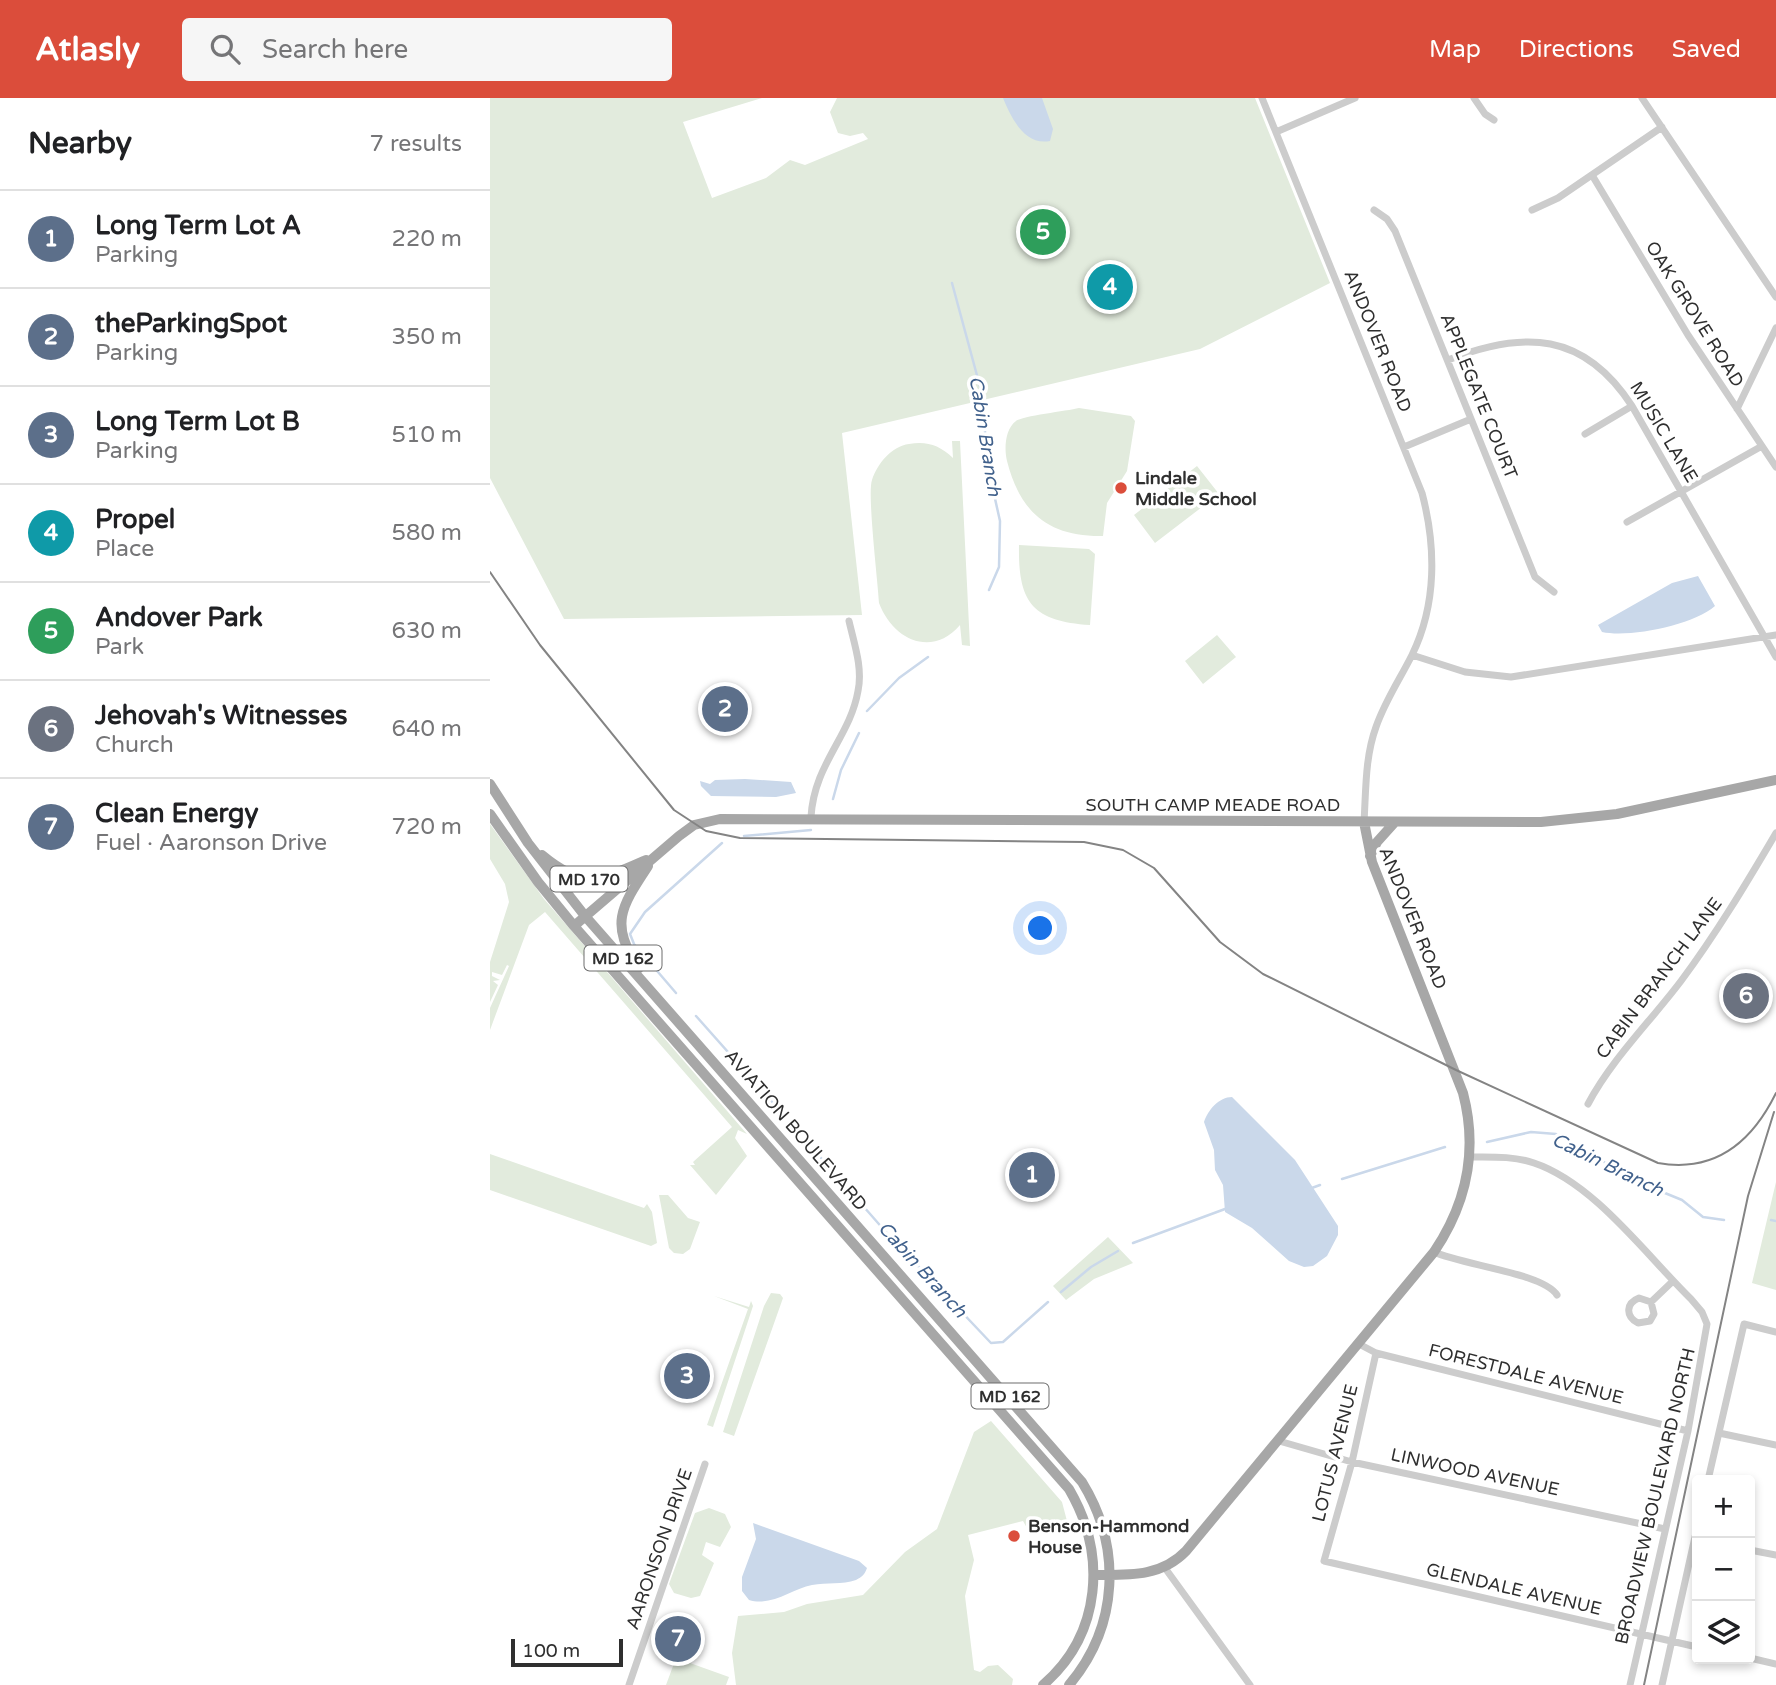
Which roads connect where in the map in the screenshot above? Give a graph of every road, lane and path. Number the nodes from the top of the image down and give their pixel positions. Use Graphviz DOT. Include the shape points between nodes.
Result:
graph roads {
  1 [pos="1262,98"];
  2 [pos="1355,98"];
  3 [pos="1474,98"];
  4 [pos="1642,98"];
  5 [pos="1494,121"];
  6 [pos="1662,127"];
  7 [pos="1276,132"];
  8 [pos="1592,175"];
  9 [pos="1374,210"];
  10 [pos="1532,210"];
  11 [pos="1776,296"];
  12 [pos="1776,328"];
  13 [pos="1448,360"];
  14 [pos="1632,406"];
  15 [pos="1737,409"];
  16 [pos="1471,419"];
  17 [pos="1585,434"];
  18 [pos="1762,446"];
  19 [pos="1404,447"];
  20 [pos="1776,467"];
  21 [pos="1681,491"];
  22 [pos="1627,522"];
  23 [pos="1554,592"];
  24 [pos="849,621"];
  25 [pos="1776,635"];
  26 [pos="1764,637"];
  27 [pos="1412,655"];
  28 [pos="1776,657"];
  29 [pos="1776,780"];
  30 [pos="490,784"];
  31 [pos="490,814"];
  32 [pos="811,817"];
  33 [pos="1364,822"];
  34 [pos="1395,822"];
  35 [pos="1776,833"];
  36 [pos="528,843"];
  37 [pos="656,855"];
  38 [pos="1370,856"];
  39 [pos="585,916"];
  40 [pos="574,926"];
  41 [pos="661,1001"];
  42 [pos="1588,1104"];
  43 [pos="1471,1157"];
  44 [pos="1434,1252"];
  45 [pos="1673,1281"];
  46 [pos="1557,1295"];
  47 [pos="1651,1302"];
  48 [pos="1776,1332"];
  49 [pos="1359,1344"];
  50 [pos="1376,1353"];
  51 [pos="975,1380"];
  52 [pos="995,1380"];
  53 [pos="1688,1431"];
  54 [pos="1719,1433"];
  55 [pos="1279,1441"];
  56 [pos="1776,1445"];
  57 [pos="1352,1462"];
  58 [pos="705,1464"];
  59 [pos="1709,1475"];
  60 [pos="1665,1529"];
  61 [pos="1755,1551"];
  62 [pos="1692,1555"];
  63 [pos="1776,1555"];
  64 [pos="1324,1561"];
  65 [pos="1165,1568"];
  66 [pos="1095,1575"];
  67 [pos="1111,1575"];
  68 [pos="1641,1635"];
  69 [pos="1672,1641"];
  70 [pos="1692,1646"];
  71 [pos="1755,1659"];
  72 [pos="1776,1664"];
  73 [pos="629,1685"];
  74 [pos="1043,1685"];
  75 [pos="1069,1685"];
  76 [pos="1250,1685"];
  77 [pos="1630,1685"];
  78 [pos="1662,1685"];
  1 -- 7 [label="street, ANDOVER ROAD"];
  2 -- 7 [label="street"];
  3 -- 5 [label="street"];
  4 -- 6 [label="street"];
  6 -- 8 [label="street"];
  6 -- 11 [label="street"];
  7 -- 19 [label="street, ANDOVER ROAD"];
  8 -- 10 [label="street"];
  8 -- 15 [label="street, OAK GROVE ROAD"];
  9 -- 13 [label="street, APPLEGATE COURT" via="1395,231"];
  12 -- 15 [label="street"];
  13 -- 14 [label="street, MUSIC LANE" via="1510,341 1551,344 1605,371"];
  13 -- 16 [label="street, APPLEGATE COURT"];
  14 -- 17 [label="street"];
  14 -- 21 [label="street, MUSIC LANE"];
  15 -- 18 [label="street, OAK GROVE ROAD"];
  16 -- 19 [label="street"];
  16 -- 23 [label="street, APPLEGATE COURT" via="1535,577"];
  18 -- 20 [label="street, OAK GROVE ROAD"];
  18 -- 21 [label="street"];
  19 -- 27 [label="street, ANDOVER ROAD" via="1427,513 1433,557 1427,610"];
  21 -- 22 [label="street"];
  21 -- 26 [label="street, MUSIC LANE"];
  24 -- 32 [label="street" via="859,691 818,776"];
  25 -- 26 [label="street"];
  26 -- 27 [label="street" via="1511,677 1465,672"];
  26 -- 28 [label="street, MUSIC LANE"];
  27 -- 33 [label="street, ANDOVER ROAD" via="1376,728 1366,775"];
  29 -- 34 [label="main road, SOUTH CAMP MEADE ROAD / MD 170" via="1588,819"];
  30 -- 36 [label="main road, AVIATION BOULEVARD / MD 170"];
  31 -- 40 [label="main road, AVIATION BOULEVARD / MD 170"];
  32 -- 33 [label="main road, SOUTH CAMP MEADE ROAD / MD 170"];
  32 -- 37 [label="main road, SOUTH CAMP MEADE ROAD / MD 170" via="706,821"];
  33 -- 34 [label="main road, SOUTH CAMP MEADE ROAD / MD 170"];
  33 -- 38 [label="main road, ANDOVER ROAD"];
  34 -- 38 [label="main road"];
  35 -- 42 [label="street, CABIN BRANCH LANE" via="1730,911 1599,1083"];
  36 -- 37 [label="main road, MD 170" via="563,871 589,879 607,877"];
  36 -- 39 [label="main road, AVIATION BOULEVARD / MD 162"];
  37 -- 39 [label="main road, MD 170"];
  37 -- 41 [label="main road" via="625,901 620,923 624,945"];
  38 -- 43 [label="main road, ANDOVER ROAD" via="1461,1084"];
  39 -- 40 [label="main road, MD 170"];
  39 -- 41 [label="main road, AVIATION BOULEVARD / MD 162"];
  40 -- 51 [label="main road, AVIATION BOULEVARD / MD 162"];
  41 -- 52 [label="main road, AVIATION BOULEVARD / MD 162"];
  43 -- 44 [label="main road, ANDOVER ROAD" via="1459,1205"];
  43 -- 45 [label="street, BROADVIEW BOULEVARD NORTH" via="1512,1158 1558,1172 1601,1207"];
  44 -- 46 [label="street" via="1545,1283"];
  44 -- 49 [label="main road, ANDOVER ROAD"];
  45 -- 47 [label="street"];
  45 -- 53 [label="street, BROADVIEW BOULEVARD NORTH" via="1702,1312 1707,1324"];
  48 -- 54 [label="street" via="1744,1324"];
  49 -- 50 [label="street, FORESTDALE AVENUE"];
  49 -- 55 [label="main road, ANDOVER ROAD"];
  50 -- 53 [label="street, FORESTDALE AVENUE"];
  50 -- 57 [label="street, LOTUS AVENUE"];
  51 -- 52 [label="main road"];
  51 -- 66 [label="main road, AVIATION BOULEVARD / MD 162" via="1069,1489 1088,1532"];
  52 -- 67 [label="main road, AVIATION BOULEVARD / MD 162" via="1087,1491 1105,1534"];
  53 -- 60 [label="street, BROADVIEW BOULEVARD NORTH"];
  54 -- 56 [label="street"];
  54 -- 59 [label="street"];
  55 -- 57 [label="street, LINWOOD AVENUE"];
  55 -- 65 [label="main road, ANDOVER ROAD" via="1186,1551"];
  57 -- 60 [label="street, LINWOOD AVENUE"];
  57 -- 64 [label="street, LOTUS AVENUE"];
  58 -- 73 [label="street, AARONSON DRIVE"];
  60 -- 68 [label="street, BROADVIEW BOULEVARD NORTH"];
  61 -- 63 [label="street"];
  62 -- 69 [label="street"];
  64 -- 68 [label="street, GLENDALE AVENUE"];
  65 -- 67 [label="main road"];
  65 -- 76 [label="street"];
  66 -- 67 [label="main road"];
  66 -- 74 [label="main road, AVIATION BOULEVARD / MD 162" via="1083,1630 1064,1663"];
  67 -- 75 [label="main road, AVIATION BOULEVARD / MD 162" via="1101,1632"];
  68 -- 69 [label="street, GLENDALE AVENUE"];
  68 -- 77 [label="street, BROADVIEW BOULEVARD NORTH"];
  69 -- 70 [label="street, GLENDALE AVENUE"];
  69 -- 78 [label="street"];
  71 -- 72 [label="street"];
}
